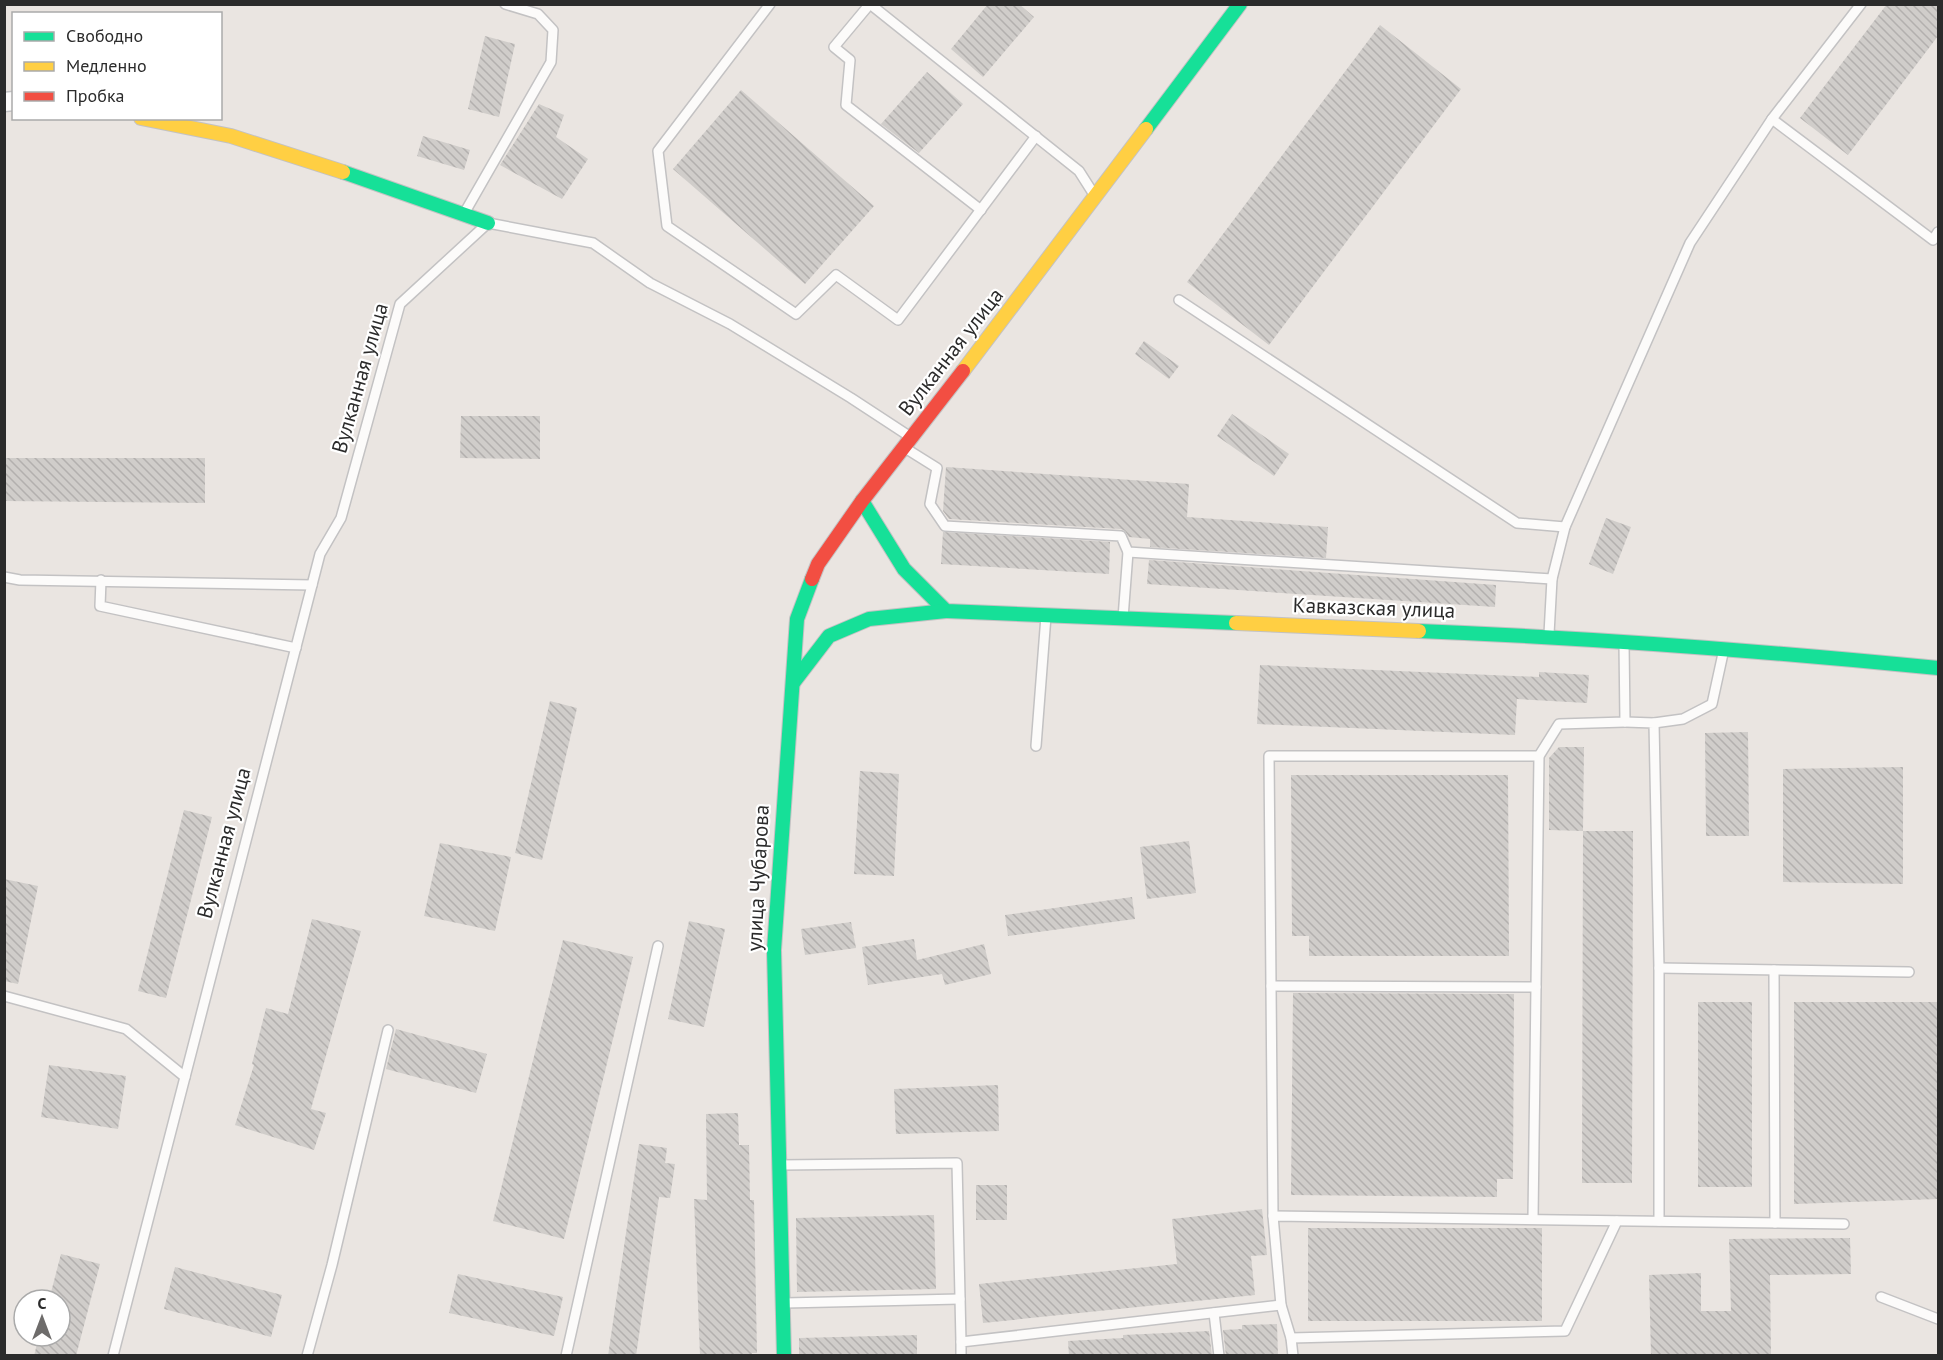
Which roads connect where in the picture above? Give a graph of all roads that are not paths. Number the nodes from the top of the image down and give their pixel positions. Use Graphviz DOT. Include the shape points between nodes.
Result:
graph roads {
  1 [pos="505,4"];
  2 [pos="770,4"];
  3 [pos="1240,4"];
  4 [pos="1861,4"];
  5 [pos="870,5"];
  6 [pos="1772,119"];
  7 [pos="151,120"];
  8 [pos="1036,136"];
  9 [pos="1095,195"];
  10 [pos="981,210"];
  11 [pos="464,214"];
  12 [pos="488,223"];
  13 [pos="1938,232"];
  14 [pos="1179,300"];
  15 [pos="908,443"];
  16 [pos="862,501"];
  17 [pos="1564,527"];
  18 [pos="1128,552"];
  19 [pos="4,577"];
  20 [pos="1552,579"];
  21 [pos="101,580"];
  22 [pos="312,585"];
  23 [pos="946,611"];
  24 [pos="1046,616"];
  25 [pos="1123,619"];
  26 [pos="1549,636"];
  27 [pos="1624,641"];
  28 [pos="296,648"];
  29 [pos="1724,649"];
  30 [pos="1938,668"];
  31 [pos="794,683"];
  32 [pos="1625,722"];
  33 [pos="1654,723"];
  34 [pos="1036,746"];
  35 [pos="1539,756"];
  36 [pos="658,946"];
  37 [pos="1659,968"];
  38 [pos="1774,970"];
  39 [pos="1909,972"];
  40 [pos="1271,986"];
  41 [pos="1536,987"];
  42 [pos="4,996"];
  43 [pos="388,1030"];
  44 [pos="185,1077"];
  45 [pos="779,1165"];
  46 [pos="1273,1216"];
  47 [pos="1533,1219"];
  48 [pos="1617,1221"];
  49 [pos="1659,1221"];
  50 [pos="1775,1223"];
  51 [pos="1844,1224"];
  52 [pos="1881,1297"];
  53 [pos="960,1299"];
  54 [pos="784,1303"];
  55 [pos="1281,1305"];
  56 [pos="1214,1313"];
  57 [pos="1938,1318"];
  58 [pos="1291,1338"];
  59 [pos="962,1342"];
  60 [pos="113,1356"];
  61 [pos="307,1356"];
  62 [pos="566,1356"];
  63 [pos="784,1356"];
  64 [pos="961,1356"];
  65 [pos="1219,1356"];
  66 [pos="1293,1356"];
  1 -- 11 [label="lane" via="538,14 553,30 551,62"];
  2 -- 10 [label="lane" via="658,151 667,226 796,314 836,275 898,320"];
  3 -- 9 [label="main road, Вулканная улица"];
  4 -- 6 [label="lane"];
  5 -- 8 [label="lane"];
  5 -- 10 [label="lane" via="834,47 850,60 846,105"];
  6 -- 13 [label="lane" via="1933,240"];
  6 -- 17 [label="lane" via="1690,243"];
  7 -- 11 [label="main road" via="231,136"];
  8 -- 9 [label="lane" via="1080,171"];
  8 -- 10 [label="lane"];
  9 -- 15 [label="main road, Вулканная улица"];
  11 -- 12 [label="main road"];
  12 -- 15 [label="lane, Вулканная улица" via="593,243 650,283 730,324 851,398"];
  12 -- 22 [label="lane, Вулканная улица" via="400,304 341,518 320,554"];
  14 -- 17 [label="lane" via="1517,523"];
  15 -- 16 [label="main road, улица Чубарова"];
  15 -- 18 [label="lane" via="937,468 930,504 945,526 1121,536"];
  16 -- 23 [label="main road" via="904,569"];
  16 -- 31 [label="main road, улица Чубарова" via="818,564 797,619"];
  17 -- 20 [label="lane"];
  18 -- 20 [label="lane"];
  18 -- 25 [label="lane"];
  19 -- 21 [label="lane"];
  20 -- 26 [label="lane"];
  21 -- 22 [label="lane"];
  21 -- 28 [label="lane" via="100,606"];
  22 -- 28 [label="lane, Вулканная улица"];
  23 -- 24 [label="main road, Кавказская улица"];
  23 -- 31 [label="main road, Кавказская улица" via="869,619 829,636"];
  24 -- 25 [label="main road, Кавказская улица"];
  24 -- 34 [label="lane"];
  25 -- 26 [label="main road, Кавказская улица"];
  26 -- 27 [label="main road, Кавказская улица"];
  27 -- 29 [label="main road, Кавказская улица"];
  27 -- 32 [label="lane"];
  28 -- 44 [label="lane, Вулканная улица"];
  29 -- 30 [label="main road, Кавказская улица"];
  29 -- 33 [label="lane" via="1712,704 1683,719"];
  31 -- 45 [label="main road, улица Чубарова" via="774,950"];
  32 -- 33 [label="lane"];
  32 -- 35 [label="lane" via="1559,724"];
  33 -- 37 [label="lane"];
  35 -- 40 [label="lane" via="1269,756"];
  35 -- 41 [label="lane"];
  36 -- 62 [label="lane"];
  37 -- 38 [label="lane"];
  37 -- 49 [label="lane"];
  38 -- 39 [label="lane"];
  38 -- 50 [label="lane"];
  40 -- 41 [label="lane"];
  40 -- 46 [label="lane"];
  41 -- 47 [label="lane"];
  42 -- 44 [label="lane" via="126,1029"];
  43 -- 61 [label="lane"];
  44 -- 60 [label="lane, Вулканная улица"];
  45 -- 53 [label="lane" via="957,1163"];
  45 -- 54 [label="main road, улица Чубарова"];
  46 -- 47 [label="lane"];
  46 -- 55 [label="lane"];
  47 -- 48 [label="lane"];
  48 -- 49 [label="lane"];
  48 -- 58 [label="lane" via="1564,1331"];
  49 -- 50 [label="lane"];
  50 -- 51 [label="lane"];
  52 -- 57 [label="lane"];
  53 -- 54 [label="lane"];
  53 -- 59 [label="lane"];
  54 -- 63 [label="main road, улица Чубарова"];
  55 -- 56 [label="lane"];
  55 -- 58 [label="lane"];
  56 -- 59 [label="lane"];
  56 -- 65 [label="lane"];
  58 -- 66 [label="lane"];
  59 -- 64 [label="lane"];
}
